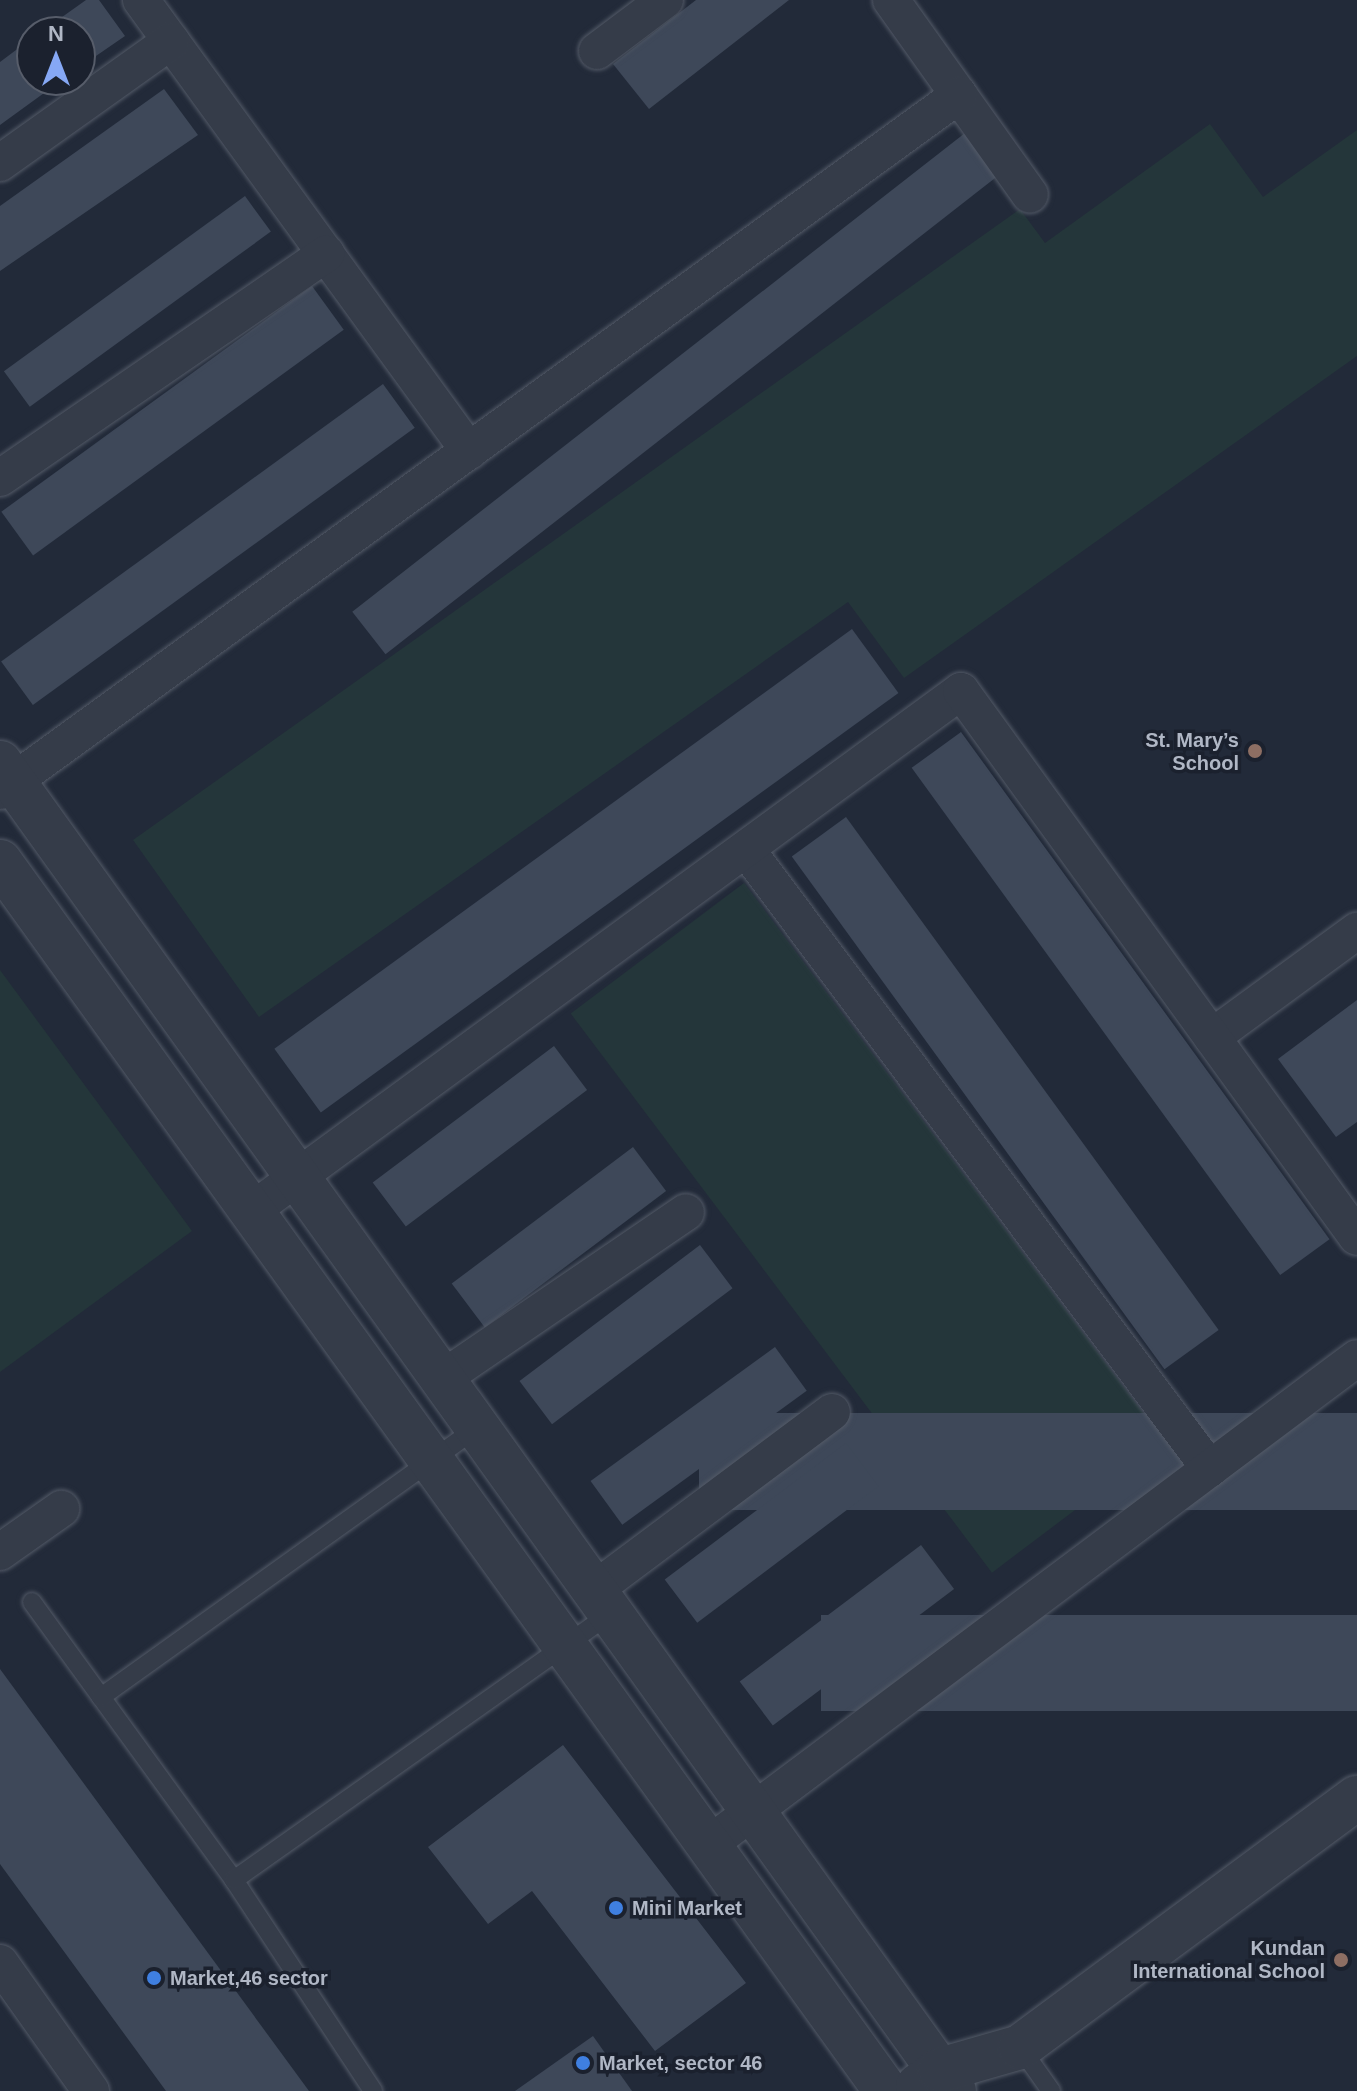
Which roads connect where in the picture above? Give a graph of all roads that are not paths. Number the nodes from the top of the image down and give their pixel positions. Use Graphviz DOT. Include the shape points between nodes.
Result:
graph roads {
  1 [pos="141,0"];
  2 [pos="665,0"];
  3 [pos="891,0"];
  4 [pos="171,41"];
  5 [pos="597,51"];
  6 [pos="959,95"];
  7 [pos="0,163"];
  8 [pos="1030,195"];
  9 [pos="326,254"];
  10 [pos="469,451"];
  11 [pos="0,478"];
  12 [pos="4,778"];
  13 [pos="746,849"];
  14 [pos="0,862"];
  15 [pos="1357,931"];
  16 [pos="1212,1037"];
  17 [pos="298,1177"];
  18 [pos="251,1211"];
  19 [pos="686,1212"];
  20 [pos="1357,1237"];
  21 [pos="1357,1358"];
  22 [pos="443,1378"];
  23 [pos="832,1412"];
  24 [pos="478,1427"];
  25 [pos="431,1460"];
  26 [pos="1210,1469"];
  27 [pos="61,1509"];
  28 [pos="0,1552"];
  29 [pos="32,1602"];
  30 [pos="603,1602"];
  31 [pos="565,1646"];
  32 [pos="101,1697"];
  33 [pos="1357,1798"];
  34 [pos="754,1811"];
  35 [pos="708,1845"];
  36 [pos="234,1880"];
  37 [pos="0,1963"];
  38 [pos="965,2075"];
  39 [pos="91,2091"];
  40 [pos="373,2091"];
  41 [pos="886,2091"];
  42 [pos="1051,2091"];
  1 -- 4 [label="street"];
  2 -- 5 [label="street"];
  3 -- 6 [label="street"];
  4 -- 7 [label="street"];
  4 -- 9 [label="street"];
  6 -- 8 [label="street"];
  6 -- 10 [label="street"];
  9 -- 10 [label="street"];
  9 -- 11 [label="street"];
  10 -- 12 [label="street"];
  12 -- 17 [label="street"];
  13 -- 16 [label="street" via="961,691"];
  13 -- 17 [label="street"];
  13 -- 26 [label="street"];
  14 -- 18 [label="street"];
  15 -- 16 [label="street"];
  16 -- 20 [label="street"];
  17 -- 18 [label="street"];
  17 -- 22 [label="street"];
  18 -- 25 [label="street"];
  19 -- 22 [label="street"];
  21 -- 26 [label="street"];
  22 -- 24 [label="street"];
  23 -- 30 [label="street"];
  24 -- 25 [label="lane"];
  24 -- 30 [label="street"];
  25 -- 31 [label="street"];
  25 -- 32 [label="lane"];
  26 -- 34 [label="street"];
  27 -- 28 [label="street"];
  29 -- 32 [label="lane"];
  30 -- 31 [label="lane"];
  30 -- 34 [label="street"];
  31 -- 35 [label="street"];
  31 -- 36 [label="lane"];
  32 -- 36 [label="lane"];
  33 -- 38 [label="street"];
  34 -- 35 [label="street"];
  34 -- 38 [label="street"];
  35 -- 41 [label="street"];
  36 -- 40 [label="lane"];
  37 -- 39 [label="street"];
  38 -- 42 [label="lane"];
}
